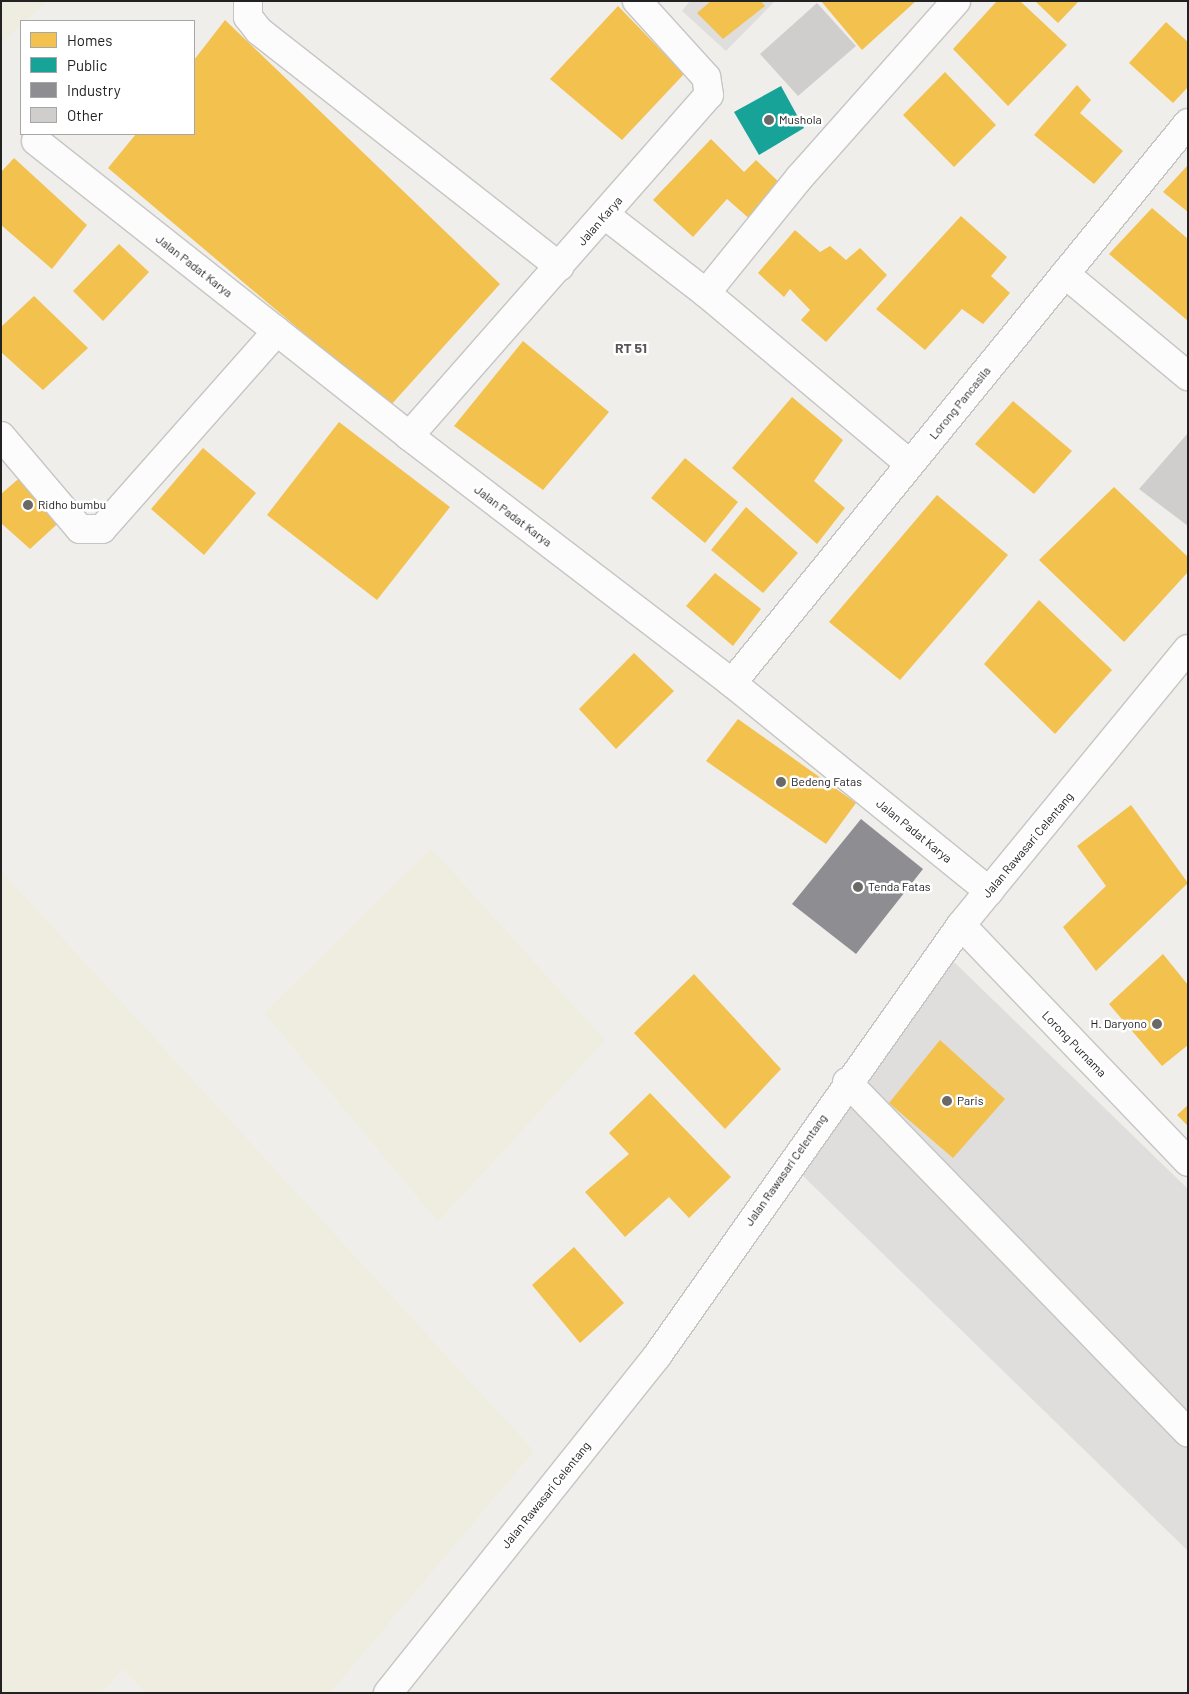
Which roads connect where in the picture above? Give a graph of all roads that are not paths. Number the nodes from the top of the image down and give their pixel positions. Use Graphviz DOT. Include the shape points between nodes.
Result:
graph roads {
  1 [pos="248,1"];
  2 [pos="956,1"];
  3 [pos="646,5"];
  4 [pos="1188,123"];
  5 [pos="36,141"];
  6 [pos="605,216"];
  7 [pos="560,267"];
  8 [pos="1065,274"];
  9 [pos="706,293"];
  10 [pos="277,331"];
  11 [pos="1188,376"];
  12 [pos="1,436"];
  13 [pos="409,436"];
  14 [pos="910,464"];
  15 [pos="1188,649"];
  16 [pos="732,683"];
  17 [pos="988,892"];
  18 [pos="961,925"];
  19 [pos="847,1082"];
  20 [pos="1188,1162"];
  21 [pos="1188,1433"];
  22 [pos="388,1693"];
  1 -- 7 [label="street" via="248,17 259,31"];
  2 -- 9 [label="street" via="800,177"];
  3 -- 6 [label="street, Jalan Karya" via="706,77 709,95"];
  4 -- 8 [label="street, Lorong Pancasila"];
  5 -- 10 [label="street, Jalan Padat Karya"];
  6 -- 7 [label="street, Jalan Karya"];
  6 -- 9 [label="street"];
  7 -- 13 [label="street, Jalan Karya"];
  8 -- 11 [label="street"];
  8 -- 14 [label="street, Lorong Pancasila"];
  9 -- 14 [label="street"];
  10 -- 12 [label="street" via="102,529 80,529"];
  10 -- 13 [label="street, Jalan Padat Karya"];
  13 -- 16 [label="street, Jalan Padat Karya"];
  14 -- 16 [label="street, Lorong Pancasila"];
  15 -- 17 [label="street, Jalan Rawasari Celentang"];
  16 -- 17 [label="street, Jalan Padat Karya"];
  17 -- 18 [label="street, Jalan Rawasari Celentang"];
  18 -- 19 [label="street, Jalan Rawasari Celentang"];
  18 -- 20 [label="street, Lorong Purnama"];
  19 -- 21 [label="street"];
  19 -- 22 [label="street, Jalan Rawasari Celentang" via="657,1356"];
}
